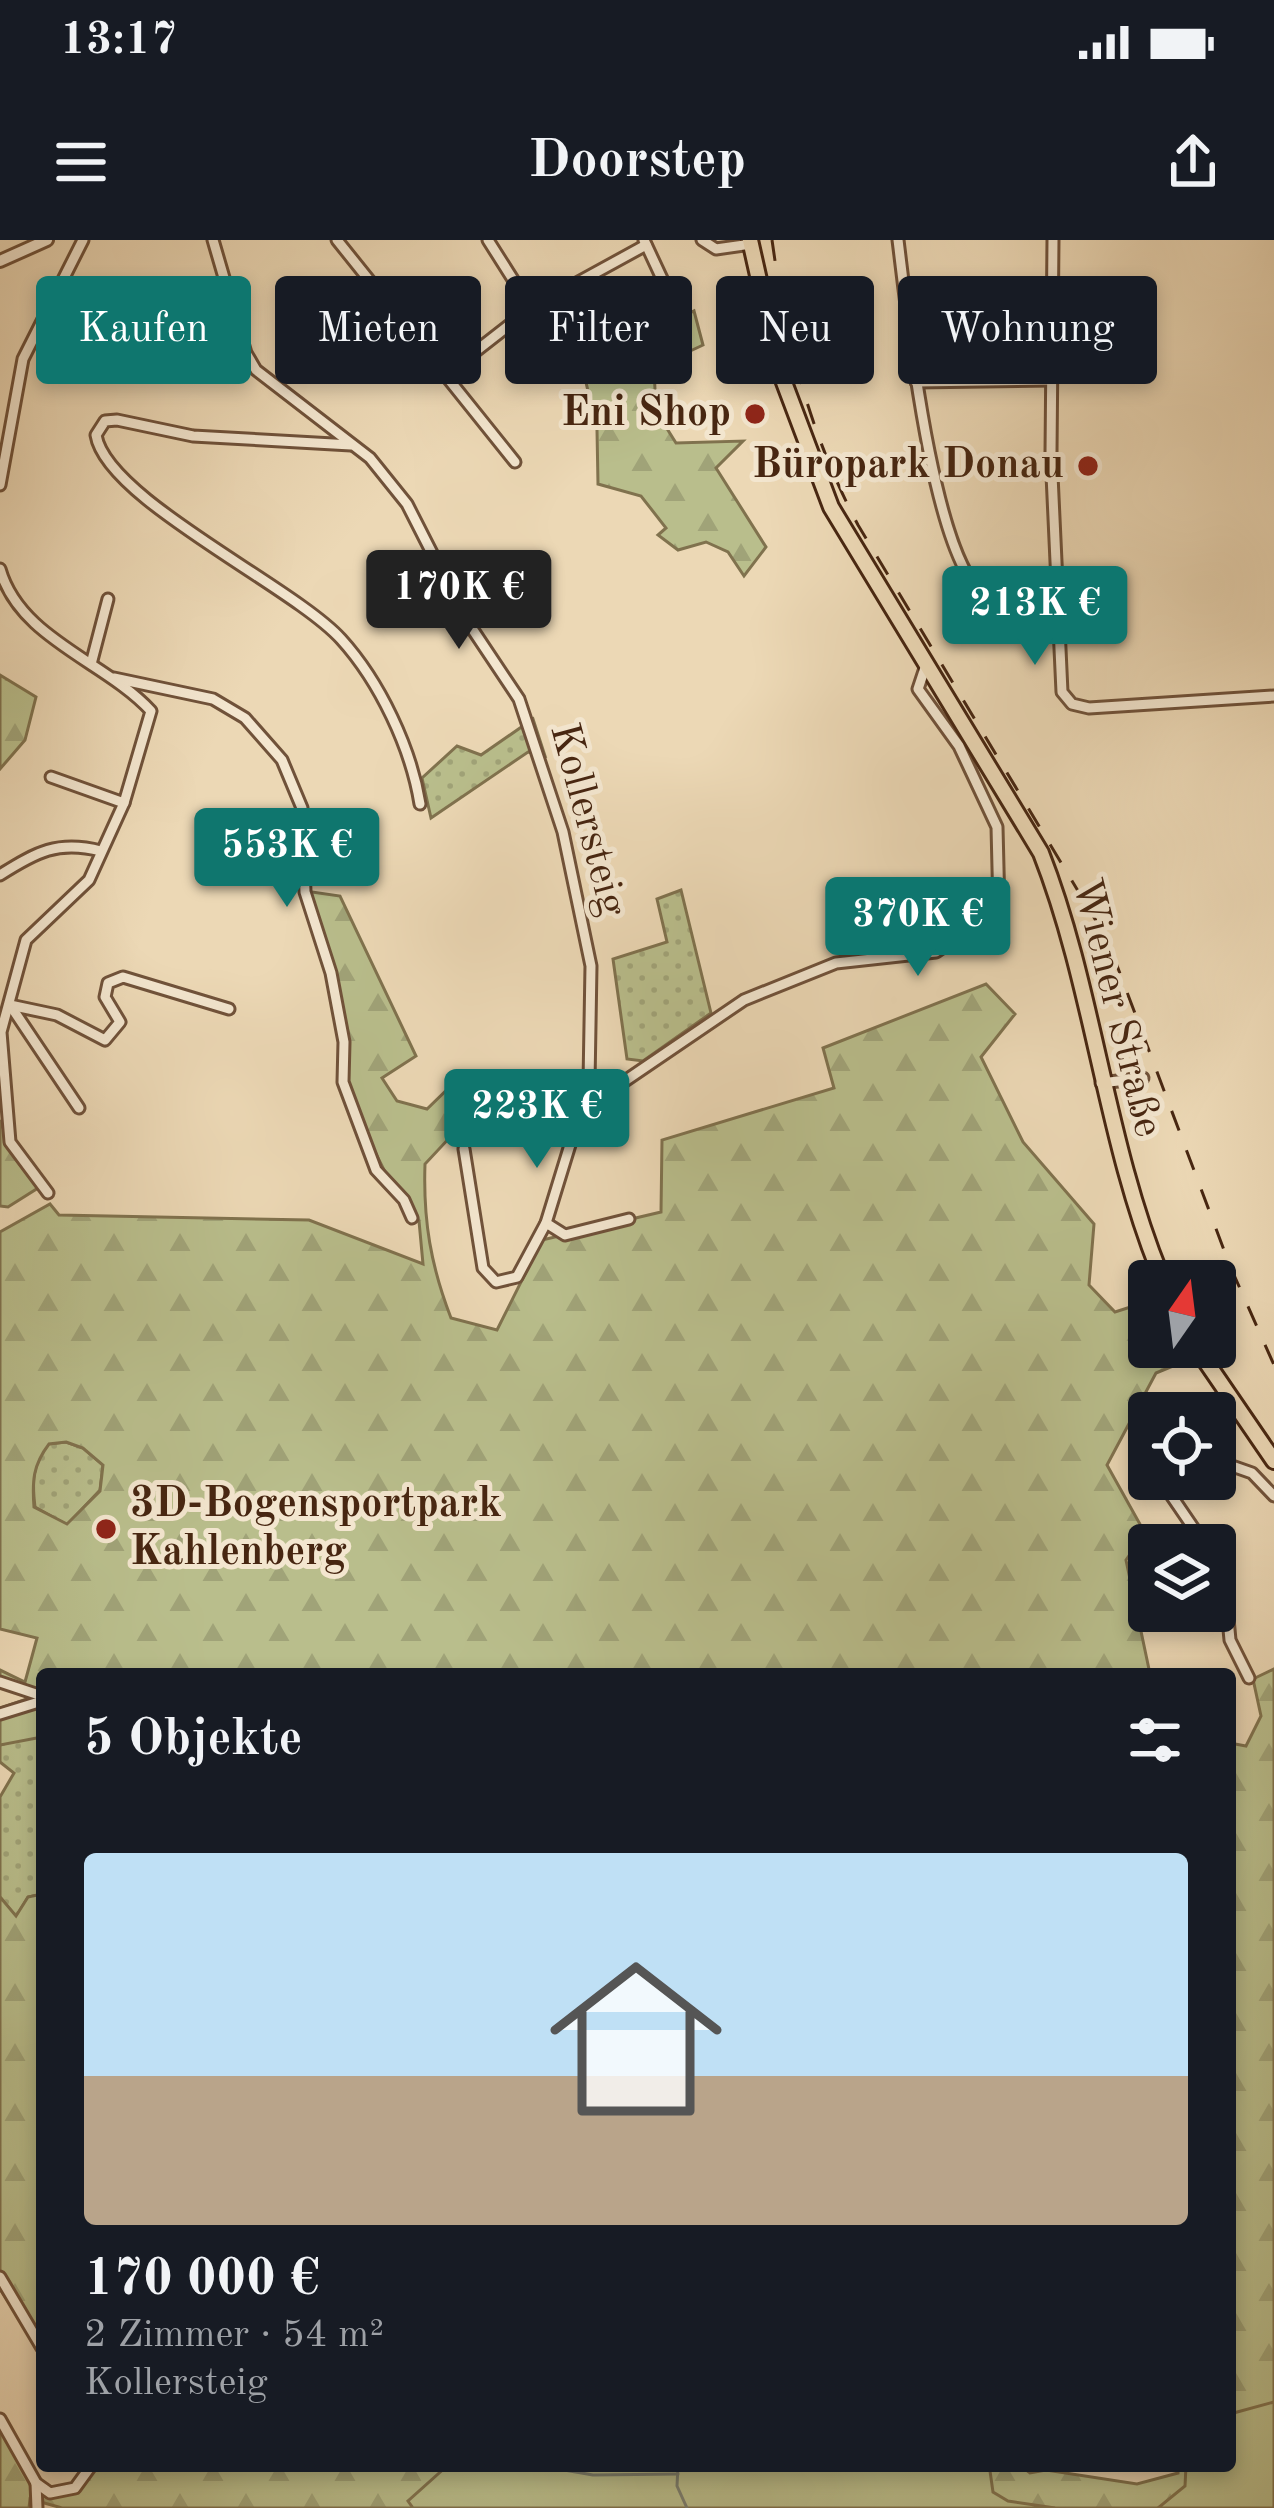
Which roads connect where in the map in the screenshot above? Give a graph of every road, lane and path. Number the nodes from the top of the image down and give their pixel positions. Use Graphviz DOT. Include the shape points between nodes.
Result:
graph roads {
  1 [pos="47,240"];
  2 [pos="83,240"];
  3 [pos="214,240"];
  4 [pos="338,240"];
  5 [pos="488,240"];
  6 [pos="702,240"];
  7 [pos="898,240"];
  8 [pos="1053,240"];
  9 [pos="751,242"];
  10 [pos="645,243"];
  11 [pos="0,261"];
  12 [pos="366,276"];
  13 [pos="511,276"];
  14 [pos="587,276"];
  15 [pos="661,276"];
  16 [pos="903,276"];
  17 [pos="1053,276"];
  18 [pos="505,328"];
  19 [pos="481,347"];
  20 [pos="451,384"];
  21 [pos="916,384"];
  22 [pos="1052,384"];
  23 [pos="353,445"];
  24 [pos="515,463"];
  25 [pos="0,485"];
  26 [pos="0,569"];
  27 [pos="1056,594"];
  28 [pos="108,599"];
  29 [pos="926,665"];
  30 [pos="95,667"];
  31 [pos="1274,696"];
  32 [pos="51,777"];
  33 [pos="124,803"];
  34 [pos="420,805"];
  35 [pos="101,851"];
  36 [pos="0,874"];
  37 [pos="0,986"];
  38 [pos="12,991"];
  39 [pos="10,1005"];
  40 [pos="229,1009"];
  41 [pos="0,1032"];
  42 [pos="1143,1078"];
  43 [pos="1101,1084"];
  44 [pos="79,1108"];
  45 [pos="573,1134"];
  46 [pos="464,1149"];
  47 [pos="48,1193"];
  48 [pos="412,1218"];
  49 [pos="629,1220"];
  50 [pos="546,1222"];
  51 [pos="1156,1260"];
  52 [pos="1210,1368"];
  53 [pos="1274,1460"];
  54 [pos="1236,1467"];
  55 [pos="1274,1496"];
  56 [pos="1229,1632"];
  57 [pos="1249,1678"];
  58 [pos="0,1682"];
  59 [pos="36,1697"];
  60 [pos="36,1701"];
  61 [pos="0,1714"];
  62 [pos="2,2282"];
  63 [pos="36,2338"];
  64 [pos="0,2419"];
  65 [pos="87,2472"];
  66 [pos="87,2472"];
  67 [pos="36,2483"];
  68 [pos="38,2508"];
  69 [pos="64,2508"];
  1 -- 11 [label="street"];
  2 -- 25 [label="street" via="23,359"];
  3 -- 23 [label="street, Kollersteig" via="256,370"];
  4 -- 12 [label="street"];
  5 -- 13 [label="street"];
  6 -- 9 [label="street" via="716,250"];
  7 -- 16 [label="street"];
  8 -- 17 [label="street"];
  9 -- 29 [label="main road, Wiener Straße" via="778,369 816,474 849,544"];
  10 -- 14 [label="street"];
  10 -- 15 [label="street"];
  18 -- 19 [label="street"];
  20 -- 24 [label="street"];
  21 -- 27 [label="street" via="952,536 975,588"];
  22 -- 27 [label="street"];
  23 -- 34 [label="street" via="193,436 117,420 105,421 96,435 112,464 155,506 343,640 405,746"];
  23 -- 45 [label="street, Kollersteig" via="407,504 465,618 519,699 553,797 591,966 589,1083"];
  26 -- 30 [label="street" via="8,598"];
  27 -- 31 [label="street" via="1058,680 1078,707"];
  28 -- 30 [label="street"];
  29 -- 43 [label="main road, Wiener Straße" via="1041,853"];
  29 -- 45 [label="street" via="919,689 959,746 997,827 999,909 936,952 836,963 744,1000 620,1085"];
  30 -- 33 [label="street" via="151,711"];
  30 -- 48 [label="street" via="119,680 213,699 245,718 282,760 299,795 305,892 340,1019 343,1082 376,1170"];
  32 -- 33 [label="street"];
  33 -- 35 [label="street"];
  35 -- 36 [label="street" via="42,848"];
  35 -- 38 [label="street" via="74,899 26,940"];
  37 -- 38 [label="street"];
  38 -- 39 [label="street"];
  39 -- 40 [label="street" via="57,1015 105,1040 120,1022 105,997 108,982 123,977"];
  39 -- 41 [label="street"];
  39 -- 44 [label="street"];
  41 -- 47 [label="street" via="10,1142"];
  42 -- 43 [label="street"];
  43 -- 51 [label="main road, Wiener Straße"];
  45 -- 50 [label="street, Kollersteig"];
  46 -- 50 [label="street, Kollersteig" via="486,1275 496,1282 517,1277"];
  49 -- 50 [label="street" via="565,1235"];
  52 -- 53 [label="main road"];
  54 -- 55 [label="street"];
  56 -- 57 [label="street"];
  58 -- 59 [label="street"];
  60 -- 61 [label="street"];
  62 -- 63 [label="street"];
  64 -- 67 [label="street"];
  65 -- 67 [label="street" via="62,2494"];
  66 -- 69 [label="street"];
  67 -- 68 [label="street"];
}
